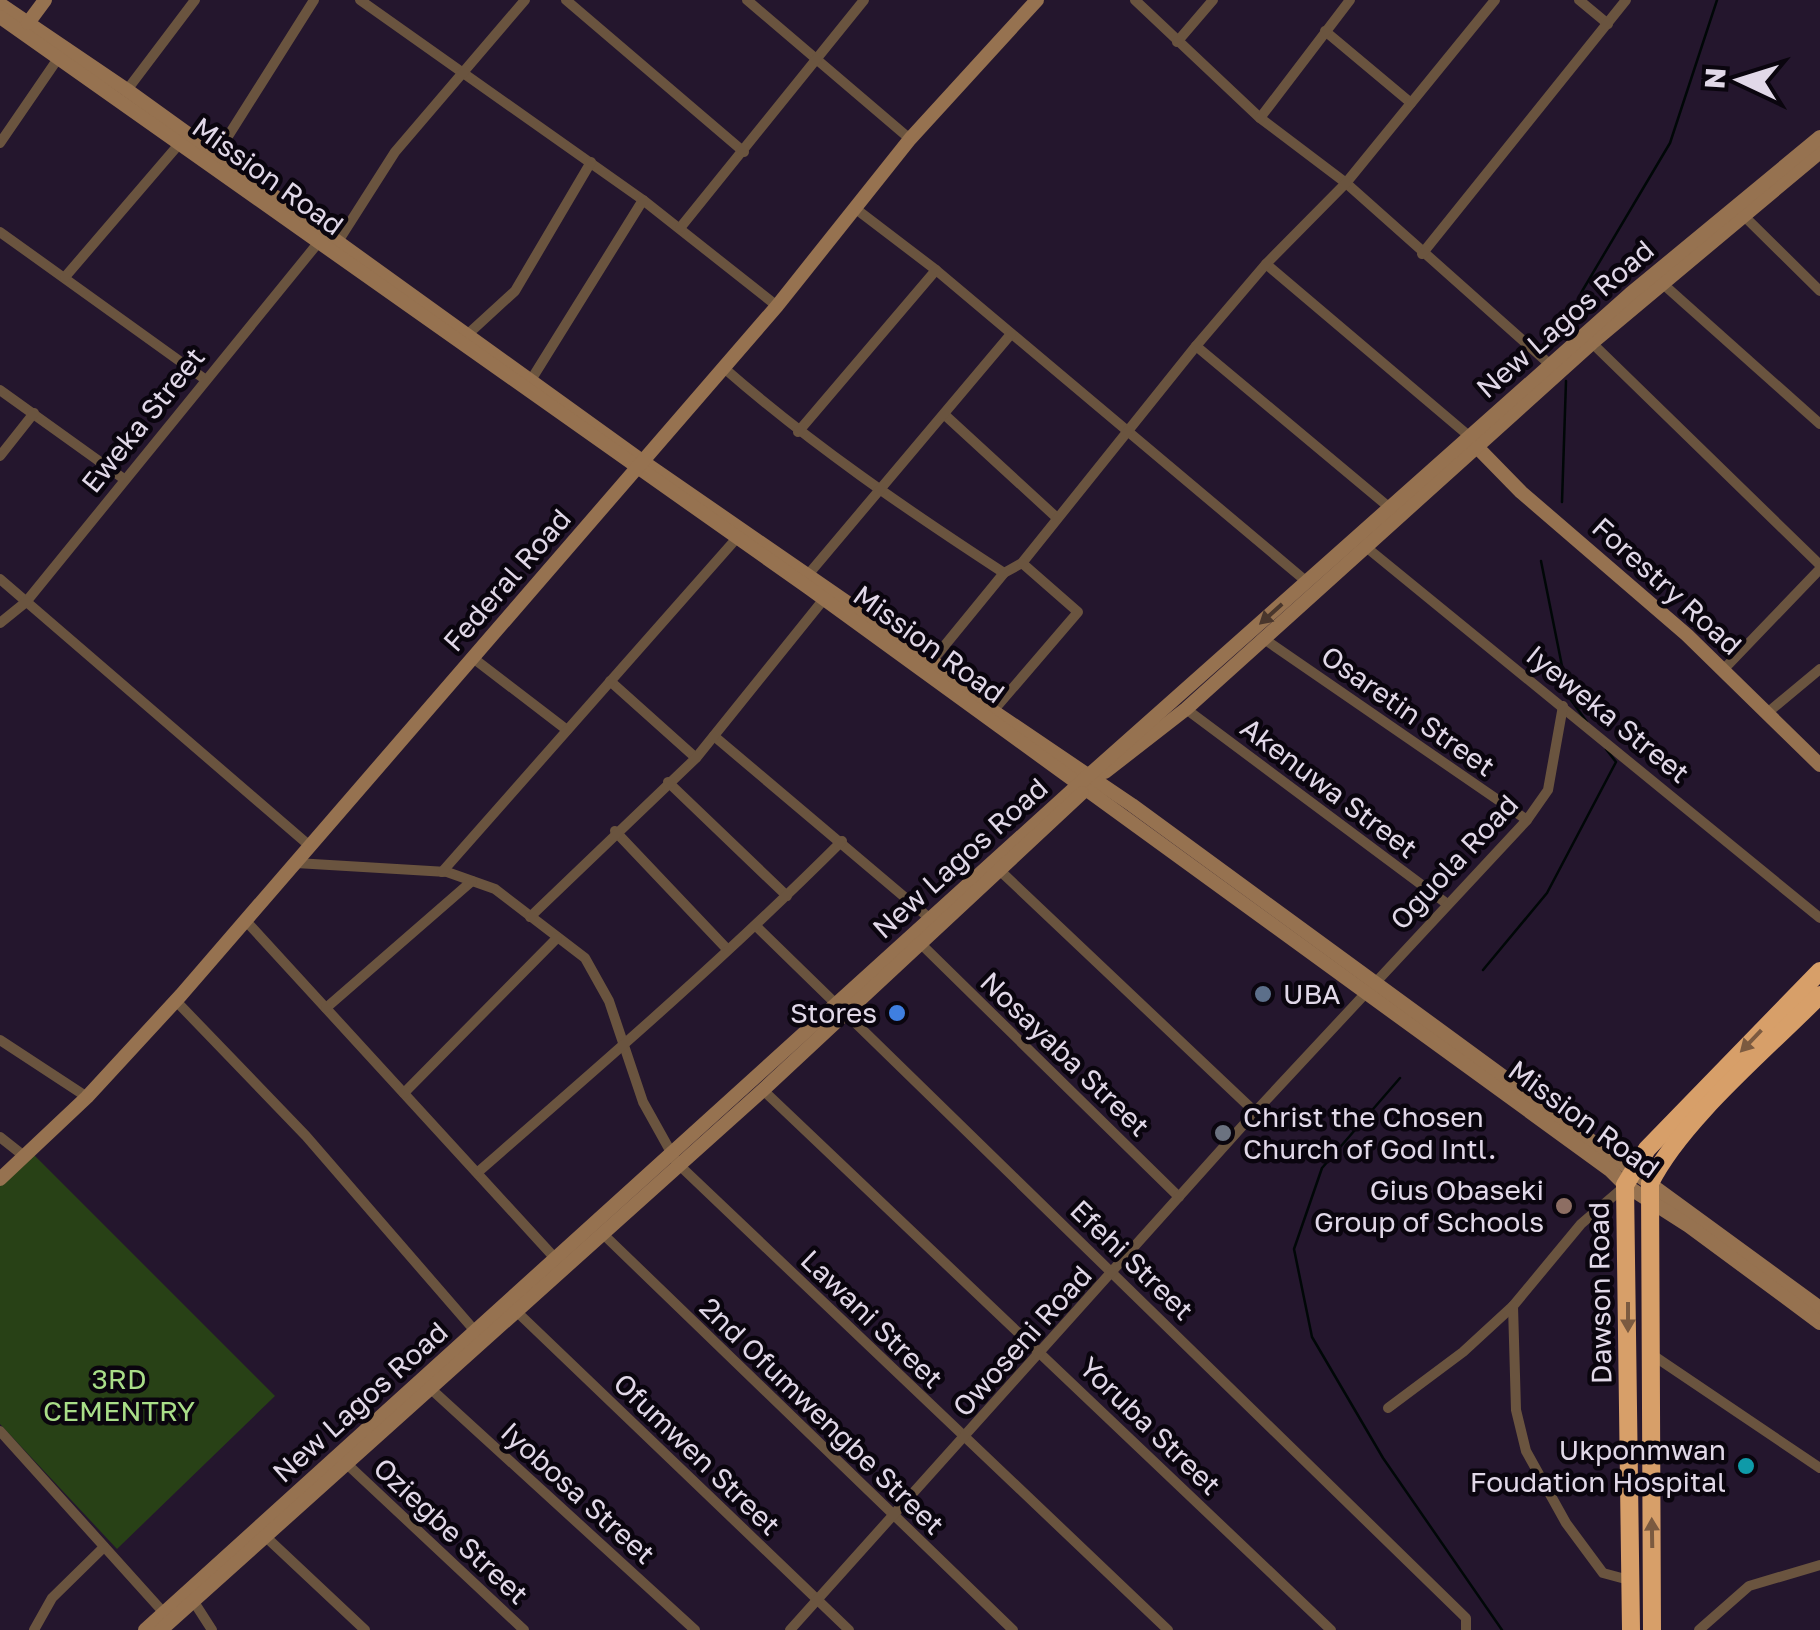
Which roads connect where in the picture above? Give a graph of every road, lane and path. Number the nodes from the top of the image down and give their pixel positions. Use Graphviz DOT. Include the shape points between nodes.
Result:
graph roads {
  1 [pos="45,0"];
  2 [pos="195,0"];
  3 [pos="314,0"];
  4 [pos="360,0"];
  5 [pos="525,0"];
  6 [pos="566,0"];
  7 [pos="747,0"];
  8 [pos="864,0"];
  9 [pos="1036,0"];
  10 [pos="1136,0"];
  11 [pos="1213,0"];
  12 [pos="1350,0"];
  13 [pos="1495,0"];
  14 [pos="1579,0"];
  15 [pos="1626,0"];
  16 [pos="0,4"];
  17 [pos="0,17"];
  18 [pos="28,23"];
  19 [pos="1608,24"];
  20 [pos="1325,31"];
  21 [pos="1177,42"];
  22 [pos="59,56"];
  23 [pos="817,60"];
  24 [pos="464,71"];
  25 [pos="127,90"];
  26 [pos="1411,103"];
  27 [pos="1260,118"];
  28 [pos="1820,137"];
  29 [pos="910,139"];
  30 [pos="0,142"];
  31 [pos="180,142"];
  32 [pos="744,152"];
  33 [pos="1820,152"];
  34 [pos="212,160"];
  35 [pos="591,162"];
  36 [pos="1346,183"];
  37 [pos="643,200"];
  38 [pos="856,210"];
  39 [pos="1742,215"];
  40 [pos="680,228"];
  41 [pos="0,232"];
  42 [pos="318,243"];
  43 [pos="337,244"];
  44 [pos="1422,254"];
  45 [pos="1266,264"];
  46 [pos="936,270"];
  47 [pos="66,277"];
  48 [pos="1663,284"];
  49 [pos="1820,291"];
  50 [pos="777,306"];
  51 [pos="1011,334"];
  52 [pos="467,335"];
  53 [pos="1592,343"];
  54 [pos="1196,346"];
  55 [pos="724,368"];
  56 [pos="1555,369"];
  57 [pos="206,380"];
  58 [pos="531,380"];
  59 [pos="0,390"];
  60 [pos="34,413"];
  61 [pos="946,416"];
  62 [pos="1820,424"];
  63 [pos="798,432"];
  64 [pos="1126,434"];
  65 [pos="1473,442"];
  66 [pos="0,456"];
  67 [pos="638,466"];
  68 [pos="124,479"];
  69 [pos="878,492"];
  70 [pos="1390,508"];
  71 [pos="1056,517"];
  72 [pos="736,539"];
  73 [pos="1366,547"];
  74 [pos="1022,564"];
  75 [pos="1820,567"];
  76 [pos="1004,574"];
  77 [pos="808,576"];
  78 [pos="0,580"];
  79 [pos="1307,582"];
  80 [pos="824,599"];
  81 [pos="26,602"];
  82 [pos="0,622"];
  83 [pos="1264,640"];
  84 [pos="473,658"];
  85 [pos="932,661"];
  86 [pos="1820,668"];
  87 [pos="1723,670"];
  88 [pos="610,681"];
  89 [pos="1563,706"];
  90 [pos="1186,709"];
  91 [pos="993,711"];
  92 [pos="1766,714"];
  93 [pos="567,730"];
  94 [pos="714,736"];
  95 [pos="696,758"];
  96 [pos="1820,765"];
  97 [pos="1088,781"];
  98 [pos="668,782"];
  99 [pos="1526,820"];
  100 [pos="615,831"];
  101 [pos="842,841"];
  102 [pos="310,846"];
  103 [pos="296,862"];
  104 [pos="997,867"];
  105 [pos="442,872"];
  106 [pos="472,881"];
  107 [pos="787,896"];
  108 [pos="1446,903"];
  109 [pos="530,917"];
  110 [pos="1820,918"];
  111 [pos="246,921"];
  112 [pos="934,922"];
  113 [pos="757,927"];
  114 [pos="558,938"];
  115 [pos="919,942"];
  116 [pos="726,948"];
  117 [pos="1820,972"];
  118 [pos="1369,988"];
  119 [pos="1820,995"];
  120 [pos="176,1000"];
  121 [pos="326,1008"];
  122 [pos="840,1010"];
  123 [pos="0,1040"];
  124 [pos="625,1045"];
  125 [pos="763,1090"];
  126 [pos="404,1093"];
  127 [pos="86,1097"];
  128 [pos="1255,1112"];
  129 [pos="0,1137"];
  130 [pos="24,1156"];
  131 [pos="673,1157"];
  132 [pos="478,1172"];
  133 [pos="1629,1178"];
  134 [pos="0,1179"];
  135 [pos="1649,1190"];
  136 [pos="1180,1197"];
  137 [pos="602,1233"];
  138 [pos="553,1256"];
  139 [pos="1113,1273"];
  140 [pos="1513,1306"];
  141 [pos="1820,1308"];
  142 [pos="515,1310"];
  143 [pos="1820,1323"];
  144 [pos="475,1331"];
  145 [pos="1648,1352"];
  146 [pos="1040,1354"];
  147 [pos="431,1388"];
  148 [pos="1388,1408"];
  149 [pos="0,1430"];
  150 [pos="965,1438"];
  151 [pos="348,1465"];
  152 [pos="1820,1468"];
  153 [pos="892,1518"];
  154 [pos="266,1538"];
  155 [pos="104,1546"];
  156 [pos="1820,1566"];
  157 [pos="1629,1580"];
  158 [pos="817,1600"];
  159 [pos="194,1602"];
  160 [pos="164,1613"];
  161 [pos="34,1630"];
  162 [pos="145,1630"];
  163 [pos="162,1630"];
  164 [pos="212,1630"];
  165 [pos="365,1630"];
  166 [pos="524,1630"];
  167 [pos="695,1630"];
  168 [pos="790,1630"];
  169 [pos="850,1630"];
  170 [pos="1013,1630"];
  171 [pos="1168,1630"];
  172 [pos="1332,1630"];
  173 [pos="1466,1630"];
  174 [pos="1631,1630"];
  175 [pos="1652,1630"];
  176 [pos="1700,1630"];
  1 -- 18 [label="street"];
  2 -- 25 [label="street"];
  3 -- 34 [label="street"];
  4 -- 24 [label="street"];
  5 -- 24 [label="street"];
  6 -- 32 [label="street"];
  7 -- 23 [label="street"];
  8 -- 23 [label="street"];
  9 -- 29 [label="street, Federal Road"];
  10 -- 21 [label="street"];
  11 -- 21 [label="street"];
  12 -- 20 [label="street"];
  13 -- 26 [label="street"];
  14 -- 19 [label="street"];
  15 -- 19 [label="street"];
  16 -- 18 [label="street, Mission Road"];
  17 -- 22 [label="street, Mission Road"];
  18 -- 25 [label="street, Mission Road"];
  19 -- 44 [label="street"];
  20 -- 26 [label="street"];
  20 -- 27 [label="street"];
  21 -- 27 [label="street"];
  22 -- 30 [label="street"];
  22 -- 31 [label="street, Mission Road"];
  23 -- 29 [label="street"];
  23 -- 32 [label="street"];
  24 -- 35 [label="street"];
  24 -- 43 [label="street" via="395,152"];
  25 -- 34 [label="street, Mission Road"];
  26 -- 36 [label="street"];
  27 -- 36 [label="street"];
  28 -- 56 [label="street, New Lagos Road"];
  29 -- 38 [label="street, Federal Road"];
  31 -- 34 [label="street, Mission Road"];
  31 -- 47 [label="street"];
  32 -- 40 [label="street"];
  33 -- 39 [label="street, New Lagos Road"];
  34 -- 42 [label="street, Mission Road"];
  34 -- 43 [label="street, Mission Road"];
  35 -- 37 [label="street"];
  35 -- 52 [label="street" via="514,290"];
  36 -- 44 [label="street"];
  36 -- 45 [label="street"];
  37 -- 40 [label="street"];
  37 -- 58 [label="street"];
  38 -- 46 [label="street"];
  38 -- 50 [label="street, Federal Road"];
  39 -- 48 [label="street, New Lagos Road"];
  39 -- 49 [label="street"];
  40 -- 50 [label="street"];
  41 -- 47 [label="street"];
  42 -- 57 [label="street, Eweka Street"];
  42 -- 67 [label="street, Mission Road"];
  43 -- 52 [label="street, Mission Road"];
  44 -- 56 [label="street"];
  45 -- 54 [label="street"];
  45 -- 65 [label="street"];
  46 -- 51 [label="street"];
  46 -- 63 [label="street"];
  47 -- 57 [label="street"];
  48 -- 53 [label="street, New Lagos Road"];
  48 -- 62 [label="street"];
  50 -- 55 [label="street, Federal Road"];
  51 -- 61 [label="street"];
  51 -- 64 [label="street"];
  52 -- 58 [label="street, Mission Road"];
  53 -- 56 [label="street, New Lagos Road"];
  53 -- 75 [label="street"];
  54 -- 64 [label="street"];
  54 -- 70 [label="street"];
  55 -- 63 [label="street"];
  55 -- 67 [label="street, Federal Road"];
  56 -- 65 [label="street, New Lagos Road"];
  57 -- 68 [label="street, Eweka Street"];
  58 -- 67 [label="street, Mission Road"];
  59 -- 60 [label="street"];
  60 -- 66 [label="street"];
  60 -- 68 [label="street"];
  61 -- 69 [label="street"];
  61 -- 71 [label="street"];
  63 -- 69 [label="street"];
  64 -- 71 [label="street"];
  64 -- 79 [label="street"];
  65 -- 70 [label="street, New Lagos Road"];
  65 -- 73 [label="street, New Lagos Road"];
  65 -- 87 [label="street, Forestry Road"];
  67 -- 72 [label="street, Mission Road"];
  67 -- 77 [label="street, Mission Road"];
  67 -- 84 [label="street, Federal Road"];
  68 -- 81 [label="street, Eweka Street"];
  69 -- 76 [label="street"];
  69 -- 77 [label="street"];
  70 -- 79 [label="street, New Lagos Road"];
  71 -- 74 [label="street"];
  72 -- 80 [label="street, Mission Road"];
  72 -- 88 [label="street"];
  73 -- 83 [label="street, New Lagos Road"];
  73 -- 89 [label="street, Iyeweka Street"];
  74 -- 76 [label="street"];
  74 -- 91 [label="street" via="1078,612"];
  75 -- 87 [label="street"];
  76 -- 85 [label="street"];
  77 -- 85 [label="street, Mission Road"];
  78 -- 81 [label="street"];
  79 -- 97 [label="street, New Lagos Road, one-way"];
  80 -- 94 [label="street"];
  80 -- 97 [label="street, Mission Road"];
  81 -- 82 [label="street, Eweka Street"];
  81 -- 102 [label="street"];
  83 -- 90 [label="street, New Lagos Road"];
  83 -- 99 [label="street, Osaretin Street"];
  84 -- 93 [label="street"];
  84 -- 102 [label="street, Federal Road"];
  85 -- 91 [label="street, Mission Road"];
  86 -- 92 [label="street"];
  87 -- 92 [label="street, Forestry Road"];
  88 -- 93 [label="street"];
  88 -- 95 [label="street"];
  89 -- 99 [label="street, Oguola Road" via="1548,790"];
  89 -- 110 [label="street, Iyeweka Street"];
  90 -- 97 [label="street, New Lagos Road"];
  90 -- 108 [label="street, Akenuwa Street"];
  91 -- 97 [label="street, Mission Road"];
  92 -- 96 [label="street, Forestry Road"];
  93 -- 105 [label="street"];
  94 -- 95 [label="street"];
  94 -- 101 [label="street"];
  95 -- 98 [label="street"];
  97 -- 104 [label="street, New Lagos Road"];
  97 -- 118 [label="street, Mission Road"];
  98 -- 100 [label="street"];
  98 -- 107 [label="street"];
  99 -- 108 [label="street, Oguola Road"];
  100 -- 109 [label="street"];
  100 -- 116 [label="street"];
  101 -- 107 [label="street"];
  101 -- 112 [label="street"];
  102 -- 103 [label="street, Federal Road"];
  103 -- 105 [label="street, Lawani Street"];
  103 -- 111 [label="street, Federal Road"];
  104 -- 112 [label="street, New Lagos Road"];
  104 -- 128 [label="street"];
  105 -- 106 [label="street, Lawani Street"];
  106 -- 109 [label="street, Lawani Street" via="495,889"];
  106 -- 121 [label="street"];
  107 -- 113 [label="street"];
  108 -- 118 [label="street, Oguola Road"];
  109 -- 114 [label="street, Lawani Street"];
  111 -- 120 [label="street, Federal Road"];
  111 -- 121 [label="street"];
  112 -- 115 [label="street, New Lagos Road"];
  112 -- 122 [label="street, New Lagos Road"];
  113 -- 116 [label="street"];
  113 -- 122 [label="street, Efehi Street"];
  114 -- 124 [label="street, Lawani Street" via="585,958"];
  114 -- 126 [label="street"];
  115 -- 122 [label="street, New Lagos Road"];
  115 -- 136 [label="street, Nosayaba Street"];
  116 -- 124 [label="street"];
  117 -- 133 [label="highway, Dawson Road, one-way" via="1647,1148"];
  118 -- 128 [label="street, Owoseni Road"];
  118 -- 133 [label="street, Mission Road"];
  119 -- 135 [label="highway, Dawson Road" via="1661,1161"];
  120 -- 127 [label="street, Federal Road"];
  120 -- 144 [label="street" via="306,1136"];
  121 -- 126 [label="street"];
  122 -- 125 [label="street, New Lagos Road"];
  122 -- 131 [label="street, New Lagos Road"];
  122 -- 139 [label="street, Efehi Street"];
  123 -- 127 [label="street"];
  124 -- 131 [label="street, Lawani Street" via="643,1102"];
  124 -- 132 [label="street"];
  125 -- 131 [label="street, New Lagos Road"];
  125 -- 146 [label="street, Yoruba Street"];
  126 -- 132 [label="street"];
  127 -- 130 [label="street, Federal Road"];
  128 -- 136 [label="street, Owoseni Road"];
  129 -- 130 [label="street"];
  130 -- 134 [label="street, Federal Road"];
  131 -- 137 [label="street, New Lagos Road"];
  131 -- 138 [label="street, New Lagos Road"];
  131 -- 150 [label="street, Lawani Street"];
  132 -- 138 [label="street"];
  133 -- 135 [label="street, Mission Road"];
  133 -- 140 [label="street"];
  133 -- 157 [label="highway, Dawson Road, one-way"];
  135 -- 141 [label="street, Mission Road"];
  135 -- 143 [label="street, Mission Road"];
  135 -- 145 [label="highway, Dawson Road"];
  136 -- 139 [label="street, Owoseni Road"];
  137 -- 142 [label="street, New Lagos Road"];
  137 -- 153 [label="street, 2nd Ofumwengbe Street"];
  138 -- 144 [label="street, New Lagos Road"];
  139 -- 146 [label="street, Owoseni Road"];
  139 -- 173 [label="street, Efehi Street" via="1466,1618"];
  140 -- 148 [label="street"];
  140 -- 157 [label="street" via="1516,1410 1526,1451 1566,1524 1603,1573"];
  142 -- 147 [label="street, New Lagos Road"];
  142 -- 158 [label="street, Ofumwen Street"];
  144 -- 160 [label="street, New Lagos Road"];
  145 -- 152 [label="street"];
  175 -- 145 [label="highway, Dawson Road, one-way"];
  146 -- 150 [label="street, Owoseni Road"];
  146 -- 172 [label="street, Yoruba Street"];
  147 -- 151 [label="street, New Lagos Road"];
  147 -- 167 [label="street, Iyobosa Street"];
  149 -- 155 [label="street"];
  150 -- 153 [label="street, Owoseni Road"];
  150 -- 171 [label="street, Lawani Street"];
  151 -- 154 [label="street, New Lagos Road"];
  151 -- 166 [label="street, Oziegbe Street"];
  153 -- 158 [label="street, Owoseni Road"];
  153 -- 170 [label="street, 2nd Ofumwengbe Street"];
  154 -- 159 [label="street, New Lagos Road"];
  154 -- 165 [label="street"];
  155 -- 160 [label="street"];
  155 -- 161 [label="street" via="52,1598"];
  156 -- 176 [label="street" via="1749,1586"];
  157 -- 174 [label="highway, Dawson Road"];
  158 -- 168 [label="street, Owoseni Road"];
  158 -- 169 [label="street, Ofumwen Street"];
  159 -- 163 [label="street, New Lagos Road"];
  159 -- 164 [label="street"];
  160 -- 162 [label="street, New Lagos Road"];
}
